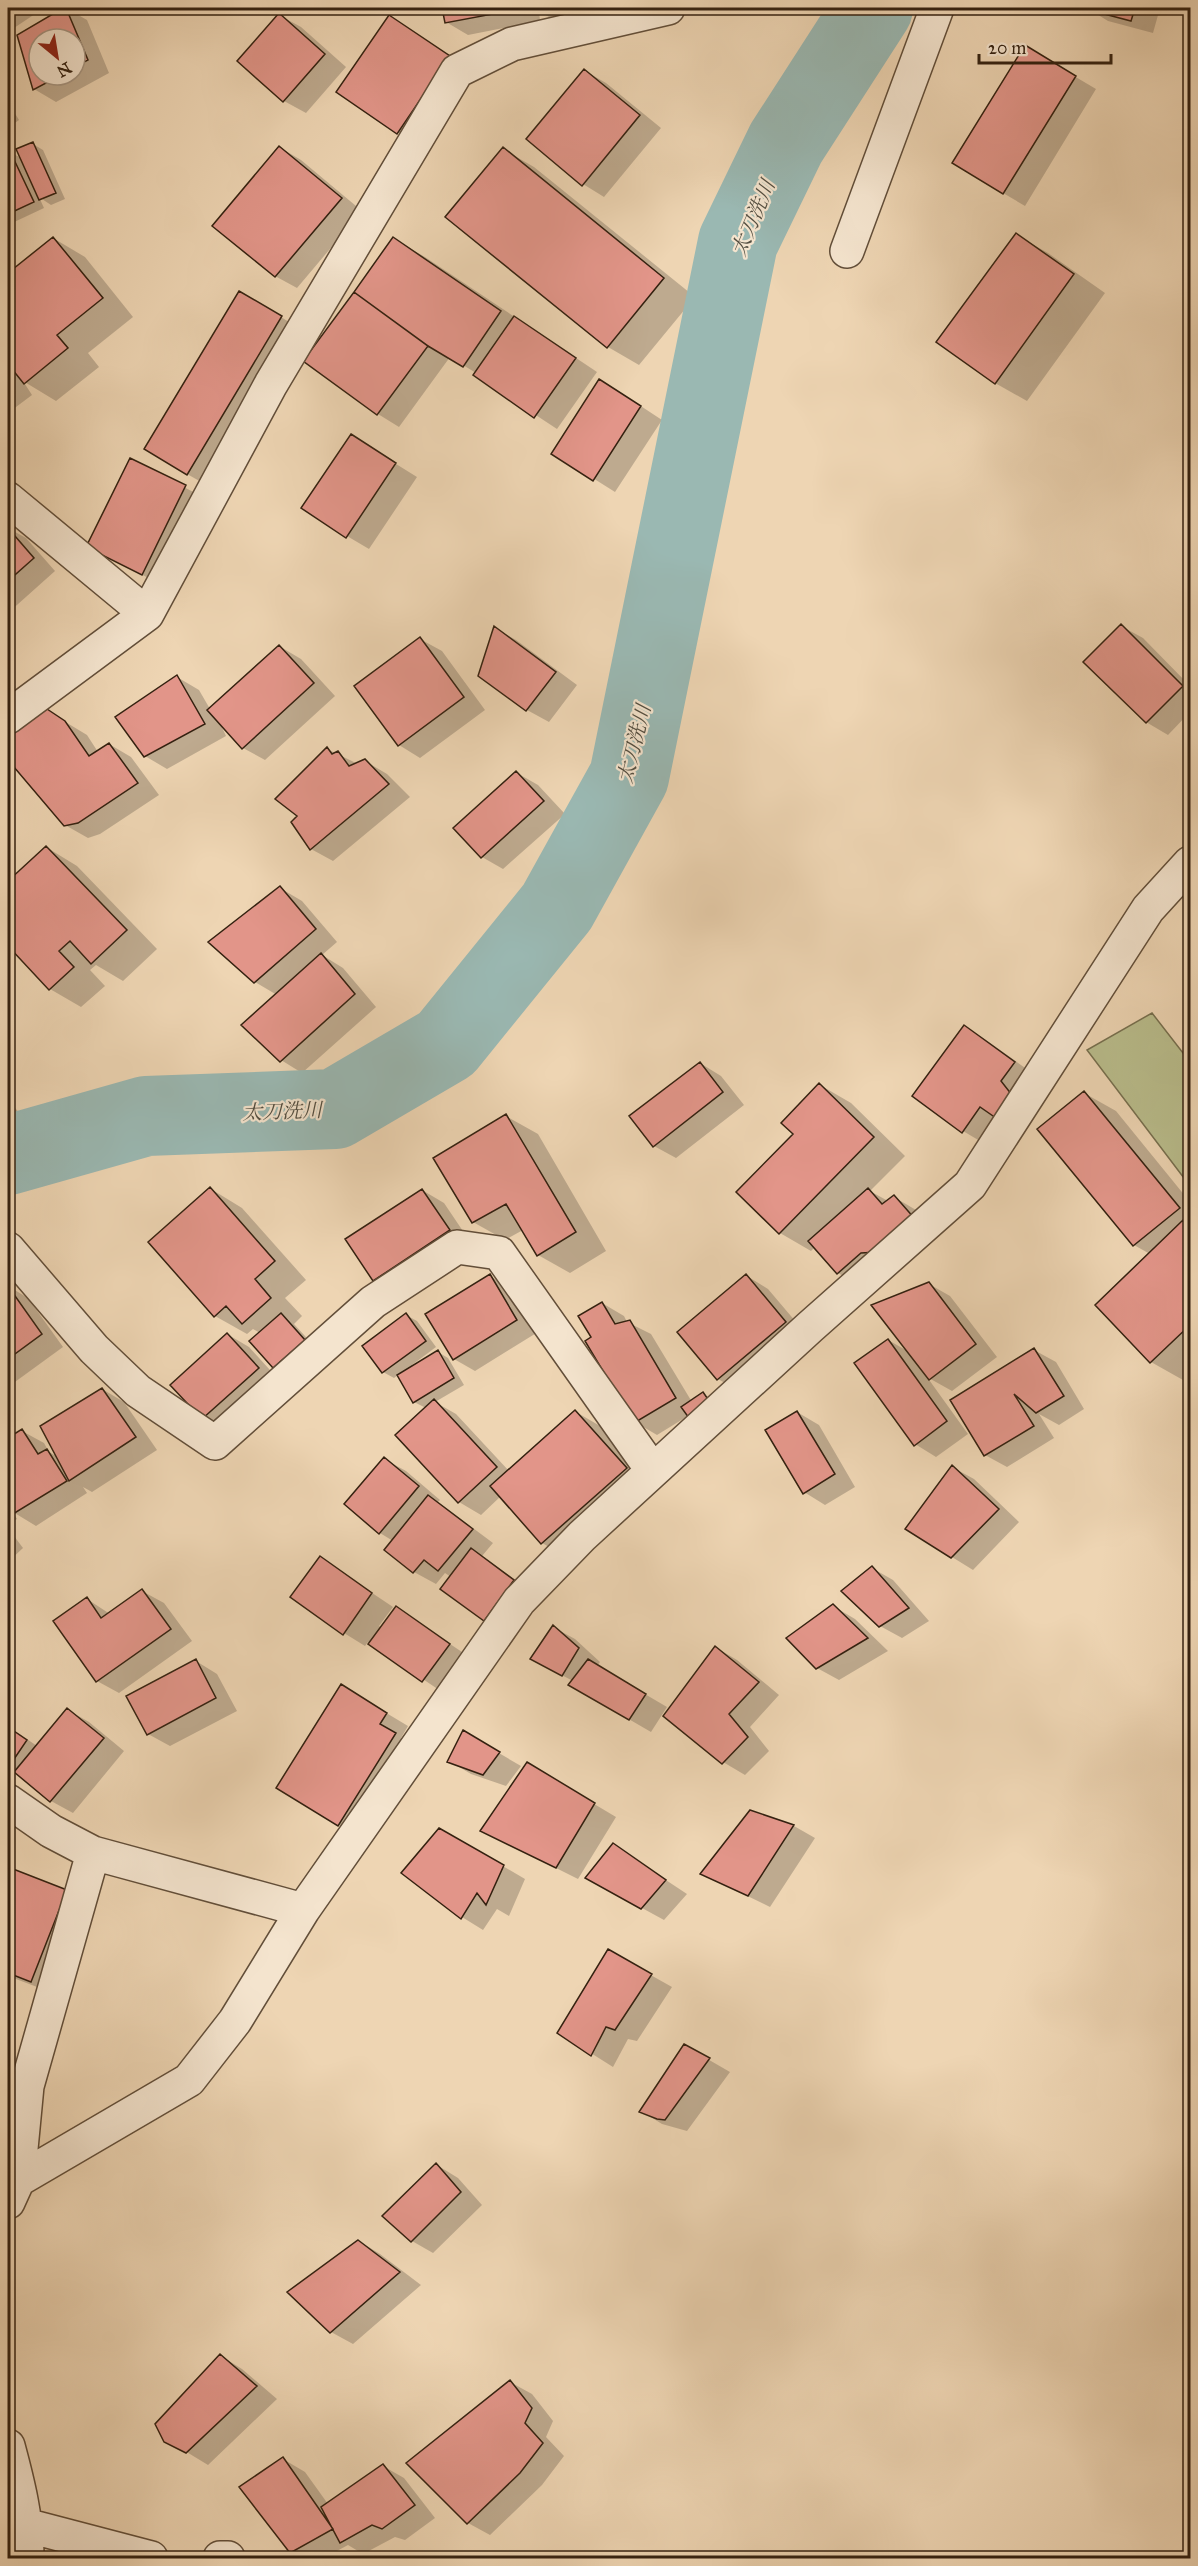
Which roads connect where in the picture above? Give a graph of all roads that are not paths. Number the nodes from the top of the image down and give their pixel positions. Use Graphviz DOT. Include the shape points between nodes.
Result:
graph roads {
  1 [pos="937,8"];
  2 [pos="656,9"];
  3 [pos="847,251"];
  4 [pos="8,499"];
  5 [pos="147,614"];
  6 [pos="8,717"];
  7 [pos="1191,863"];
  8 [pos="8,1249"];
  9 [pos="653,1471"];
  10 [pos="8,1801"];
  11 [pos="93,1853"];
  12 [pos="303,1910"];
  13 [pos="13,2191"];
  14 [pos="8,2445"];
  15 [pos="25,2525"];
  16 [pos="27,2559"];
  17 [pos="151,2559"];
  18 [pos="220,2559"];
  19 [pos="228,2559"];
  1 -- 3 [label="street"];
  2 -- 5 [label="street" via="512,44 457,71 271,384"];
  4 -- 5 [label="street"];
  5 -- 6 [label="street"];
  7 -- 9 [label="street" via="1148,909 970,1185"];
  8 -- 9 [label="street" via="93,1348 138,1391 215,1443 373,1302 457,1247 499,1253"];
  9 -- 12 [label="street" via="519,1601"];
  10 -- 11 [label="street" via="51,1831"];
  11 -- 12 [label="street"];
  11 -- 13 [label="street" via="27,2086"];
  12 -- 13 [label="street" via="235,2021 189,2080"];
  14 -- 15 [label="street"];
  15 -- 16 [label="street"];
  15 -- 17 [label="street"];
  18 -- 19 [label="street"];
}
